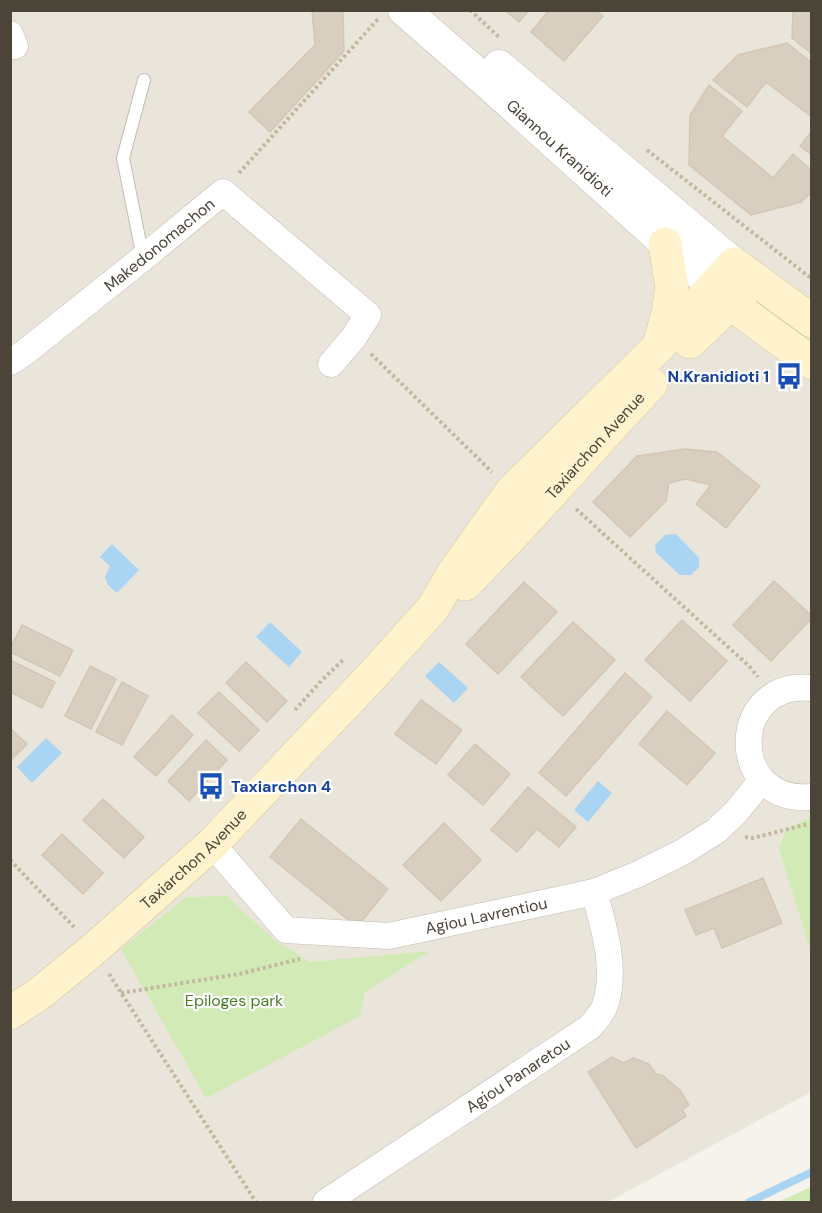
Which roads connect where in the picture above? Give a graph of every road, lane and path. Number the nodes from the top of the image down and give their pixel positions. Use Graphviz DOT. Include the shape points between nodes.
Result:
graph roads {
  1 [pos="410,12"];
  2 [pos="144,80"];
  3 [pos="647,150"];
  4 [pos="223,192"];
  5 [pos="665,244"];
  6 [pos="143,258"];
  7 [pos="812,279"];
  8 [pos="734,284"];
  9 [pos="812,321"];
  10 [pos="658,347"];
  11 [pos="10,362"];
  12 [pos="812,363"];
  13 [pos="331,364"];
  14 [pos="433,608"];
  15 [pos="346,657"];
  16 [pos="812,688"];
  17 [pos="291,715"];
  18 [pos="762,780"];
  19 [pos="812,797"];
  20 [pos="812,824"];
  21 [pos="716,831"];
  22 [pos="212,844"];
  23 [pos="10,860"];
  24 [pos="594,892"];
  25 [pos="94,949"];
  26 [pos="308,956"];
  27 [pos="121,993"];
  28 [pos="10,1013"];
  29 [pos="256,1203"];
  30 [pos="326,1203"];
  1 -- 4 [label="path"];
  1 -- 5 [label="street, Giannou Kranidioti"];
  1 -- 8 [label="street, Giannou Kranidioti"];
  2 -- 6 [label="lane" via="123,158"];
  3 -- 7 [label="path"];
  4 -- 6 [label="street, Makedonomachon"];
  4 -- 13 [label="street, Makedonomachon" via="368,315"];
  5 -- 8 [label="street, Giannou Kranidioti"];
  5 -- 10 [label="main road" via="672,287"];
  6 -- 11 [label="street, Makedonomachon"];
  8 -- 9 [label="main road, Giannou Kranidioti"];
  8 -- 10 [label="main road, Taxiarchon Avenue"];
  8 -- 12 [label="main road, Giannou Kranidioti"];
  8 -- 14 [label="main road, Taxiarchon Avenue" via="683,349 489,560"];
  10 -- 14 [label="main road, Taxiarchon Avenue" via="511,492"];
  14 -- 22 [label="main road, Taxiarchon Avenue"];
  15 -- 17 [label="path"];
  16 -- 18 [label="street" via="794,688 773,696 754,717 747,745"];
  18 -- 19 [label="street" via="790,796"];
  18 -- 21 [label="street, Agiou Lavrentiou"];
  20 -- 21 [label="path" via="753,838"];
  21 -- 24 [label="street, Agiou Lavrentiou" via="645,871"];
  22 -- 24 [label="street, Agiou Lavrentiou" via="286,930 389,936"];
  22 -- 25 [label="main road, Taxiarchon Avenue"];
  23 -- 25 [label="path"];
  24 -- 30 [label="street, Agiou Panaretou" via="603,925 610,984 603,1008 590,1027"];
  25 -- 27 [label="path"];
  25 -- 28 [label="main road, Taxiarchon Avenue"];
  26 -- 27 [label="path" via="239,974"];
  27 -- 29 [label="path"];
}
